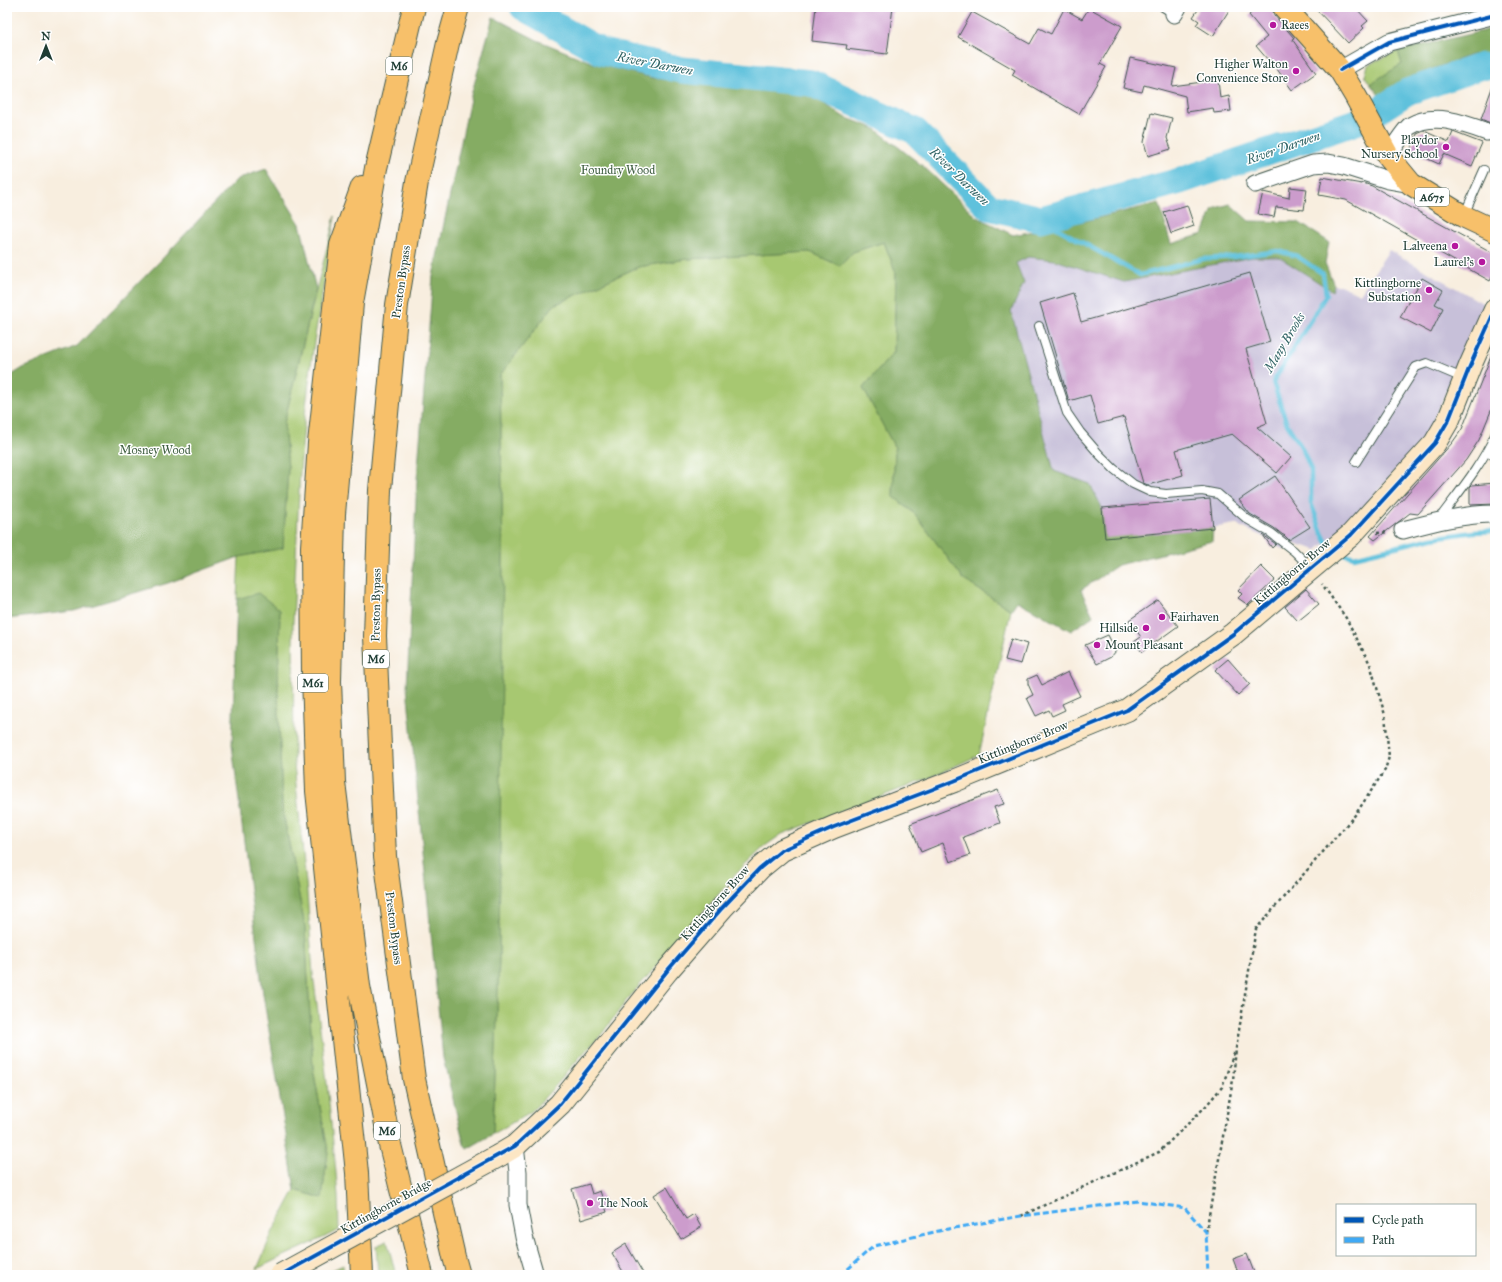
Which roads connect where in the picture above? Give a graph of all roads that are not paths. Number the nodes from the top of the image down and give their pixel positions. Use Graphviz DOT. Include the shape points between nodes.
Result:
graph roads {
  1 [pos="414,7"];
  2 [pos="458,7"];
  3 [pos="1284,7"];
  4 [pos="1495,15"];
  5 [pos="1340,70"];
  6 [pos="392,99"];
  7 [pos="1487,132"];
  8 [pos="1386,151"];
  9 [pos="1484,170"];
  10 [pos="1255,184"];
  11 [pos="1411,184"];
  12 [pos="1463,216"];
  13 [pos="1495,231"];
  14 [pos="1495,310"];
  15 [pos="1039,326"];
  16 [pos="1465,379"];
  17 [pos="1495,435"];
  18 [pos="1488,451"];
  19 [pos="1495,457"];
  20 [pos="1356,462"];
  21 [pos="1495,514"];
  22 [pos="1437,521"];
  23 [pos="1403,530"];
  24 [pos="1311,568"];
  25 [pos="507,1150"];
  26 [pos="281,1275"];
  27 [pos="362,1275"];
  28 [pos="422,1275"];
  29 [pos="459,1275"];
  30 [pos="535,1275"];
  1 -- 6 [label="main road, M6"];
  2 -- 29 [label="main road, Preston Bypass / M6" via="417,182 397,305 380,490 375,636 385,856 414,1079"];
  3 -- 5 [label="main road, A675"];
  4 -- 5 [label="street" via="1389,42"];
  5 -- 8 [label="main road, A675"];
  6 -- 27 [label="main road, M61" via="341,246 319,443 312,547 317,791 357,1172"];
  6 -- 28 [label="main road, M6" via="376,168 352,303 334,514 330,681 334,782 359,986 390,1145"];
  7 -- 8 [label="street" via="1465,123 1432,118 1409,126"];
  8 -- 11 [label="main road, A675"];
  9 -- 12 [label="lane"];
  10 -- 11 [label="street" via="1313,164 1328,163"];
  11 -- 12 [label="main road, A675"];
  12 -- 13 [label="main road, A675"];
  14 -- 16 [label="street, Kittlingborne Brow"];
  15 -- 24 [label="lane" via="1067,413 1098,454 1114,469 1133,484 1150,492 1166,494 1202,491 1218,494 1247,520 1271,533"];
  16 -- 20 [label="lane" via="1427,363 1416,367"];
  16 -- 24 [label="street, Kittlingborne Brow" via="1449,419 1435,443 1351,535"];
  17 -- 18 [label="lane"];
  18 -- 19 [label="lane"];
  18 -- 22 [label="lane"];
  21 -- 22 [label="street"];
  22 -- 23 [label="street"];
  24 -- 25 [label="street, Kittlingborne Brow" via="1233,634 1127,710 782,850 760,868 722,908 667,971 560,1104"];
  25 -- 26 [label="street, Kittlingborne Bridge, bridge"];
  25 -- 30 [label="street" via="518,1172 518,1205"];
}
